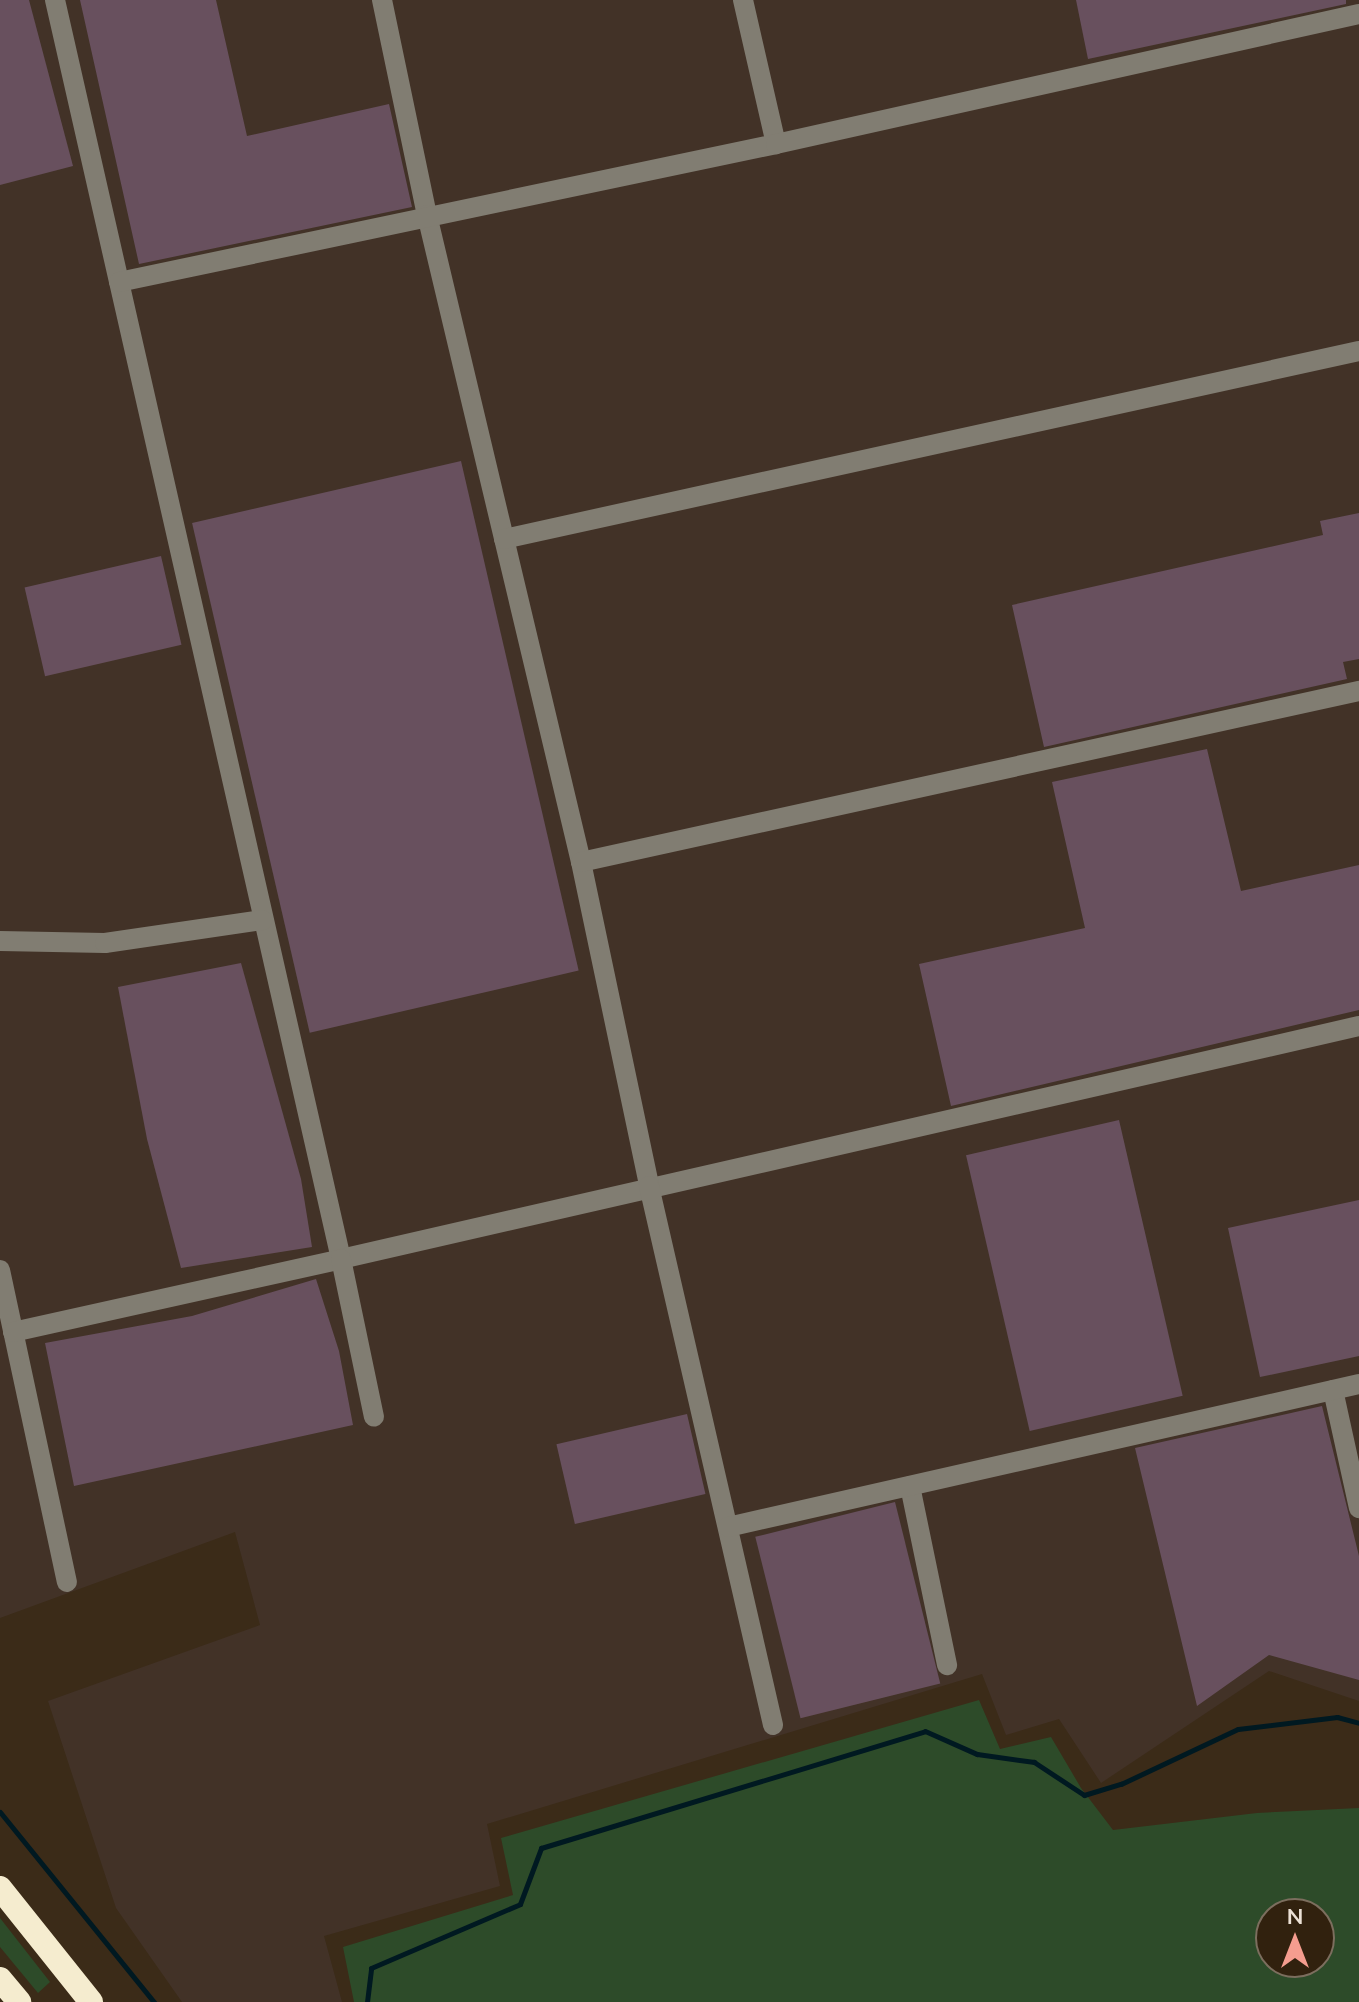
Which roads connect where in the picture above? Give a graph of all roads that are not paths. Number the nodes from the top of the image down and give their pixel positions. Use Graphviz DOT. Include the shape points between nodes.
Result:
graph roads {
  1 [pos="55,0"];
  2 [pos="382,0"];
  3 [pos="743,0"];
  4 [pos="1359,14"];
  5 [pos="776,144"];
  6 [pos="427,215"];
  7 [pos="119,282"];
  8 [pos="1359,351"];
  9 [pos="504,539"];
  10 [pos="1359,691"];
  11 [pos="581,862"];
  12 [pos="262,920"];
  13 [pos="0,941"];
  14 [pos="1359,1026"];
  15 [pos="649,1186"];
  16 [pos="341,1259"];
  17 [pos="0,1270"];
  18 [pos="13,1332"];
  19 [pos="1359,1384"];
  20 [pos="1333,1390"];
  21 [pos="374,1417"];
  22 [pos="910,1486"];
  23 [pos="1359,1508"];
  24 [pos="728,1527"];
  25 [pos="67,1582"];
  26 [pos="947,1665"];
  27 [pos="773,1725"];
  28 [pos="0,1888"];
  29 [pos="0,1979"];
  30 [pos="19,2002"];
  31 [pos="91,2002"];
  1 -- 7 [label="lane"];
  2 -- 6 [label="lane"];
  3 -- 5 [label="lane"];
  4 -- 5 [label="lane"];
  5 -- 6 [label="lane"];
  6 -- 7 [label="lane"];
  6 -- 9 [label="lane"];
  7 -- 12 [label="lane"];
  8 -- 9 [label="lane"];
  9 -- 11 [label="lane"];
  10 -- 11 [label="lane"];
  11 -- 15 [label="lane"];
  12 -- 13 [label="lane" via="105,943"];
  12 -- 16 [label="lane"];
  14 -- 15 [label="lane"];
  15 -- 16 [label="lane"];
  15 -- 24 [label="lane"];
  16 -- 18 [label="lane"];
  16 -- 21 [label="lane"];
  17 -- 18 [label="lane"];
  18 -- 25 [label="lane"];
  19 -- 20 [label="lane"];
  20 -- 22 [label="lane"];
  20 -- 23 [label="lane"];
  22 -- 24 [label="lane"];
  22 -- 26 [label="lane"];
  24 -- 27 [label="lane"];
  28 -- 31 [label="highway"];
  29 -- 30 [label="highway"];
}
